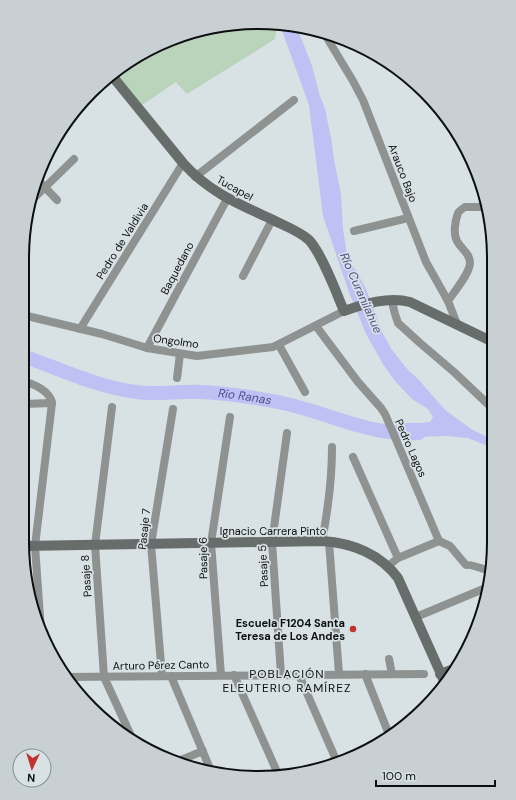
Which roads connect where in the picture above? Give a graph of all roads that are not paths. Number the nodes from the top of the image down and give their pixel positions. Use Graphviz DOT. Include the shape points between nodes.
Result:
graph roads {
  1 [pos="328,40"];
  2 [pos="115,79"];
  3 [pos="294,100"];
  4 [pos="74,159"];
  5 [pos="183,164"];
  6 [pos="195,177"];
  7 [pos="41,183"];
  8 [pos="45,187"];
  9 [pos="38,194"];
  10 [pos="227,199"];
  11 [pos="57,200"];
  12 [pos="481,207"];
  13 [pos="408,218"];
  14 [pos="272,220"];
  15 [pos="354,231"];
  16 [pos="243,276"];
  17 [pos="394,300"];
  18 [pos="448,301"];
  19 [pos="347,310"];
  20 [pos="29,317"];
  21 [pos="457,324"];
  22 [pos="316,326"];
  23 [pos="80,329"];
  24 [pos="487,339"];
  25 [pos="279,345"];
  26 [pos="147,348"];
  27 [pos="180,354"];
  28 [pos="177,378"];
  29 [pos="29,383"];
  30 [pos="305,392"];
  31 [pos="52,403"];
  32 [pos="487,403"];
  33 [pos="29,404"];
  34 [pos="112,407"];
  35 [pos="174,410"];
  36 [pos="230,417"];
  37 [pos="288,433"];
  38 [pos="332,447"];
  39 [pos="353,457"];
  40 [pos="439,541"];
  41 [pos="272,542"];
  42 [pos="325,542"];
  43 [pos="211,543"];
  44 [pos="151,544"];
  45 [pos="95,545"];
  46 [pos="29,546"];
  47 [pos="35,546"];
  48 [pos="398,558"];
  49 [pos="388,566"];
  50 [pos="485,570"];
  51 [pos="482,589"];
  52 [pos="40,611"];
  53 [pos="416,617"];
  54 [pos="390,658"];
  55 [pos="339,674"];
  56 [pos="365,674"];
  57 [pos="392,674"];
  58 [pos="424,674"];
  59 [pos="221,675"];
  60 [pos="234,675"];
  61 [pos="281,675"];
  62 [pos="299,675"];
  63 [pos="166,676"];
  64 [pos="73,677"];
  65 [pos="104,677"];
  66 [pos="443,678"];
  67 [pos="128,730"];
  68 [pos="387,730"];
  69 [pos="203,751"];
  70 [pos="336,758"];
  71 [pos="184,759"];
  72 [pos="209,766"];
  73 [pos="276,771"];
  1 -- 13 [label="street, Arauco Bajo" via="363,100"];
  2 -- 5 [label="street, Tucapel"];
  3 -- 6 [label="street"];
  4 -- 8 [label="street"];
  5 -- 6 [label="street, Tucapel"];
  5 -- 23 [label="street, Pedro de Valdivia"];
  6 -- 10 [label="street, Tucapel"];
  7 -- 8 [label="street"];
  8 -- 9 [label="street"];
  8 -- 11 [label="street"];
  10 -- 14 [label="street, Tucapel"];
  10 -- 26 [label="street, Baquedano"];
  12 -- 18 [label="street" via="464,206 458,212 455,236 470,262 468,270"];
  13 -- 15 [label="street"];
  13 -- 18 [label="street, Arauco Bajo" via="426,262"];
  14 -- 16 [label="street"];
  14 -- 19 [label="street, Tucapel" via="304,236 314,247"];
  17 -- 19 [label="street"];
  17 -- 21 [label="street" via="410,302"];
  17 -- 32 [label="street" via="393,306 398,323"];
  18 -- 21 [label="street, Arauco Bajo"];
  19 -- 22 [label="street, Ongolmo"];
  20 -- 23 [label="street, Ongolmo"];
  21 -- 24 [label="street"];
  22 -- 25 [label="street, Ongolmo"];
  22 -- 40 [label="street, Pedro Lagos" via="381,408"];
  23 -- 26 [label="street, Ongolmo"];
  25 -- 27 [label="street, Ongolmo" via="206,356"];
  25 -- 30 [label="street"];
  26 -- 27 [label="street, Ongolmo"];
  27 -- 28 [label="street"];
  29 -- 31 [label="street" via="51,397"];
  31 -- 33 [label="street"];
  31 -- 47 [label="street"];
  34 -- 45 [label="street, Pasaje 8"];
  35 -- 44 [label="street, Pasaje 7"];
  36 -- 43 [label="street, Pasaje 6"];
  37 -- 41 [label="street, Pasaje 5"];
  38 -- 42 [label="street"];
  39 -- 48 [label="street"];
  40 -- 48 [label="street"];
  40 -- 50 [label="street" via="450,546 466,565"];
  41 -- 42 [label="street, Ignacio Carrera Pinto"];
  41 -- 43 [label="street, Ignacio Carrera Pinto"];
  41 -- 61 [label="street, Pasaje 5"];
  42 -- 49 [label="street, Ignacio Carrera Pinto" via="359,548"];
  42 -- 55 [label="street"];
  43 -- 44 [label="street, Ignacio Carrera Pinto"];
  43 -- 59 [label="street, Pasaje 6"];
  44 -- 45 [label="street, Ignacio Carrera Pinto"];
  44 -- 63 [label="street, Pasaje 7"];
  45 -- 47 [label="street, Ignacio Carrera Pinto"];
  45 -- 65 [label="street, Pasaje 8"];
  46 -- 47 [label="street, Ignacio Carrera Pinto"];
  47 -- 52 [label="street"];
  48 -- 49 [label="street"];
  49 -- 53 [label="street, Ignacio Carrera Pinto" via="398,578"];
  51 -- 53 [label="street"];
  53 -- 66 [label="street, Ignacio Carrera Pinto"];
  54 -- 57 [label="street"];
  55 -- 56 [label="street, Arturo Pérez Canto"];
  55 -- 62 [label="street, Arturo Pérez Canto"];
  56 -- 57 [label="street, Arturo Pérez Canto"];
  56 -- 68 [label="street"];
  57 -- 58 [label="street, Arturo Pérez Canto"];
  59 -- 60 [label="street, Arturo Pérez Canto"];
  59 -- 63 [label="street, Arturo Pérez Canto"];
  60 -- 61 [label="street, Arturo Pérez Canto"];
  60 -- 73 [label="street"];
  61 -- 62 [label="street, Arturo Pérez Canto"];
  62 -- 70 [label="street"];
  63 -- 65 [label="street, Arturo Pérez Canto"];
  63 -- 69 [label="street, Pasaje 7"];
  64 -- 65 [label="street, Arturo Pérez Canto"];
  65 -- 67 [label="street, Pasaje 8"];
  69 -- 71 [label="street"];
  69 -- 72 [label="street, Pasaje 7"];
}
